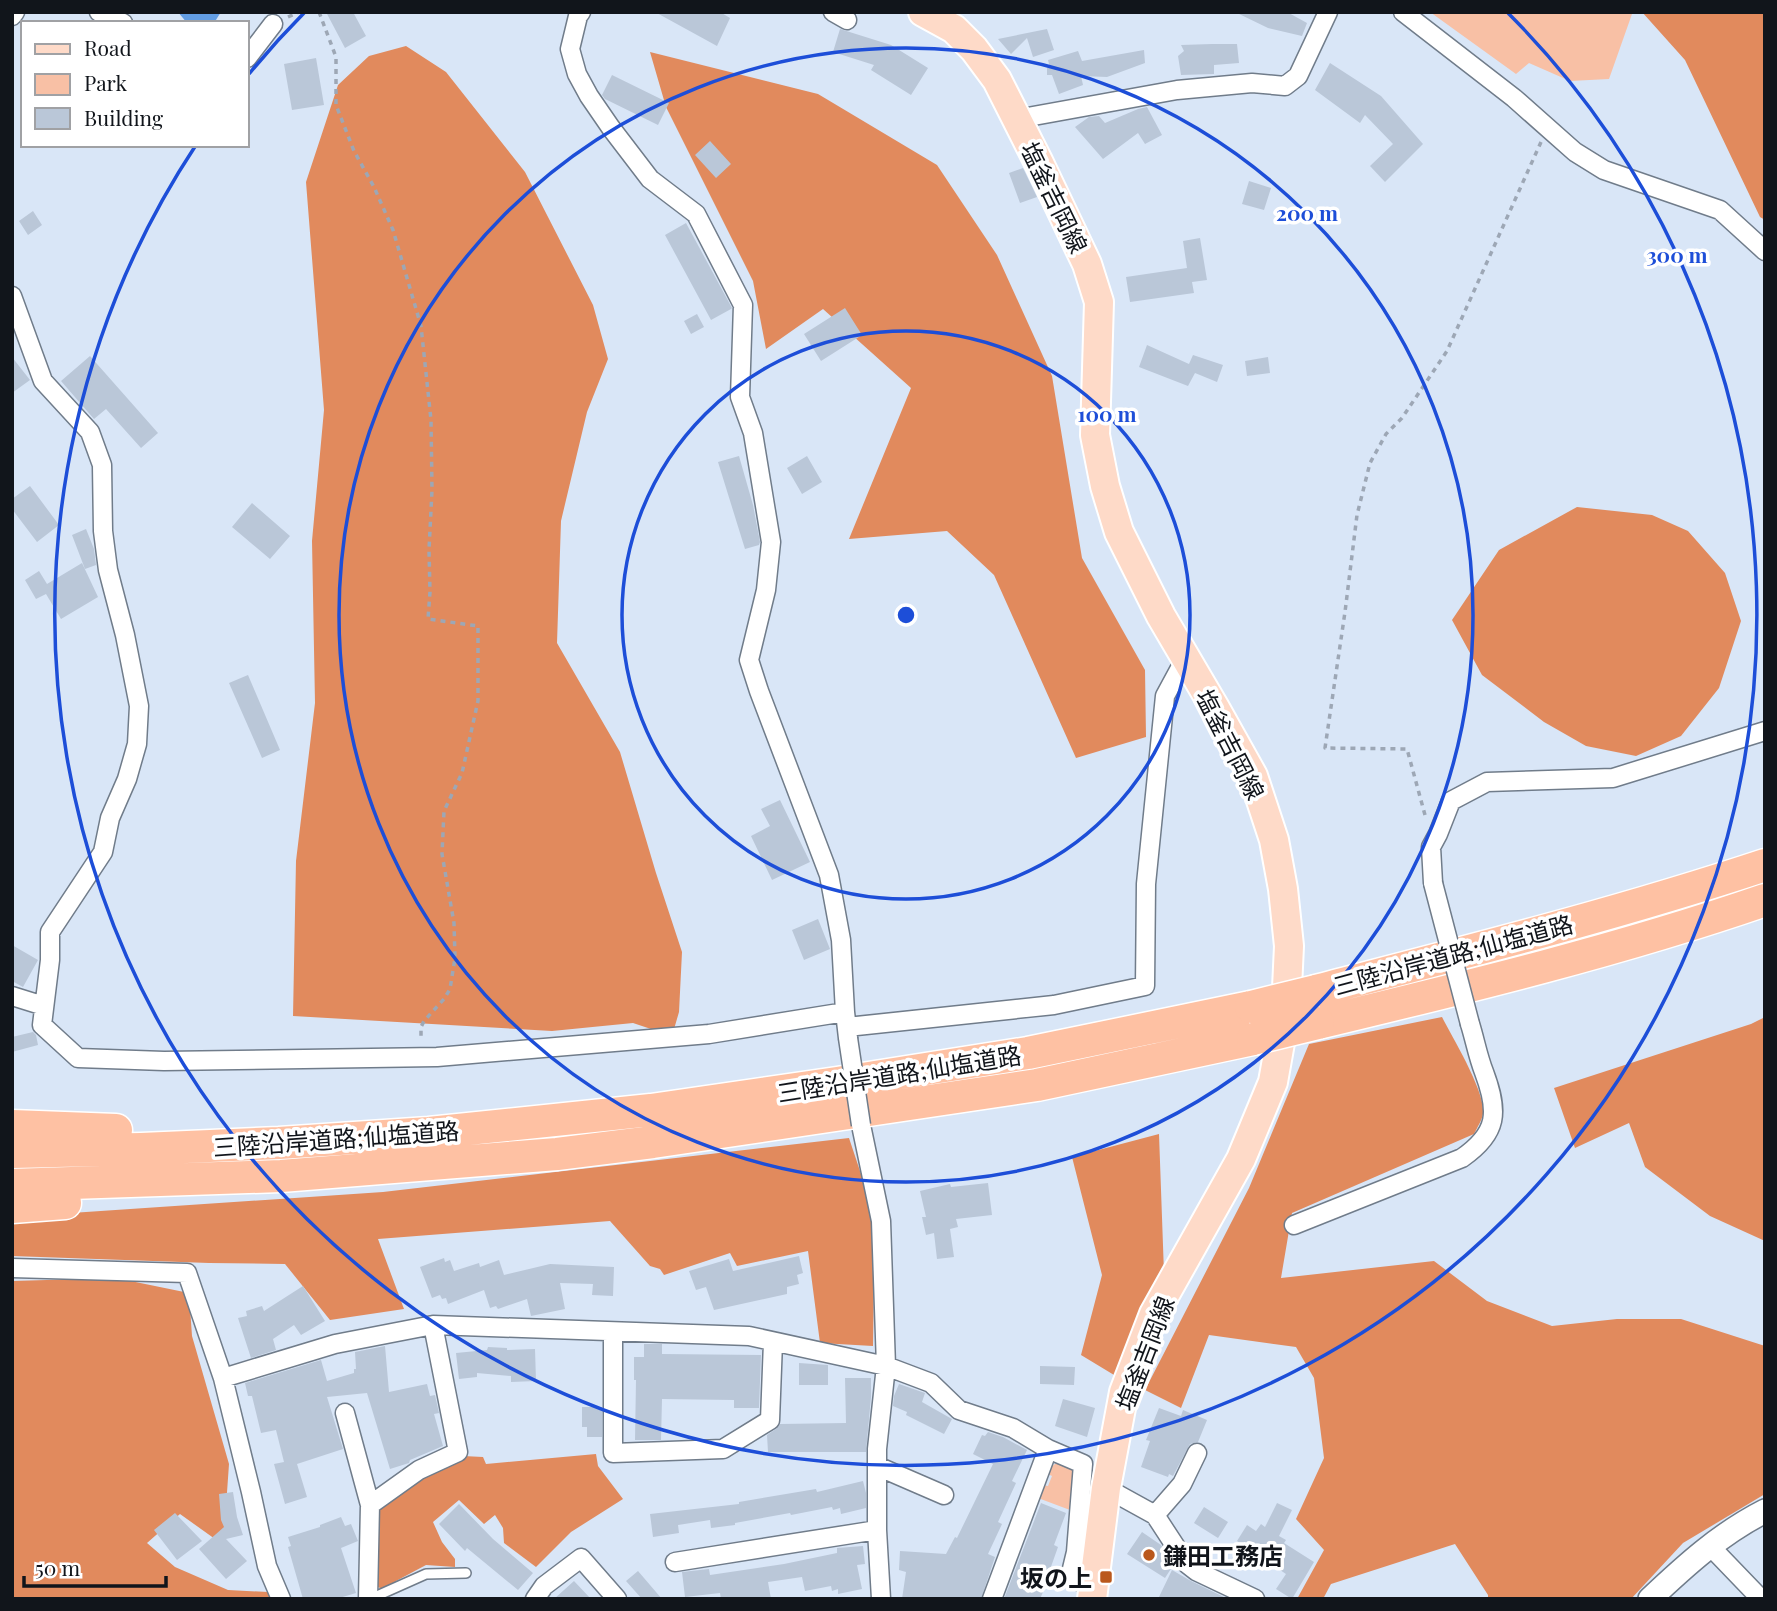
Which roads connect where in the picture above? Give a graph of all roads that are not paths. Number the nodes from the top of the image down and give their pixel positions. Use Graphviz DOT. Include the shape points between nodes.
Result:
graph roads {
  1 [pos="99,12"];
  2 [pos="581,12"];
  3 [pos="923,12"];
  4 [pos="1328,12"];
  5 [pos="1403,12"];
  6 [pos="119,21"];
  7 [pos="273,24"];
  8 [pos="248,57"];
  9 [pos="1017,119"];
  10 [pos="1765,251"];
  11 [pos="12,296"];
  12 [pos="1185,659"];
  13 [pos="1765,731"];
  14 [pos="1765,865"];
  15 [pos="1765,900"];
  16 [pos="12,996"];
  17 [pos="44,1006"];
  18 [pos="847,1026"];
  19 [pos="12,1126"];
  20 [pos="429,1133"];
  21 [pos="12,1152"];
  22 [pos="446,1163"];
  23 [pos="12,1185"];
  24 [pos="12,1207"];
  25 [pos="1294,1226"];
  26 [pos="12,1268"];
  27 [pos="433,1325"];
  28 [pos="613,1332"];
  29 [pos="773,1342"];
  30 [pos="886,1366"];
  31 [pos="223,1378"];
  32 [pos="345,1413"];
  33 [pos="1048,1449"];
  34 [pos="1197,1453"];
  35 [pos="877,1466"];
  36 [pos="1106,1488"];
  37 [pos="944,1495"];
  38 [pos="370,1505"];
  39 [pos="1765,1511"];
  40 [pos="1155,1515"];
  41 [pos="877,1530"];
  42 [pos="1710,1546"];
  43 [pos="675,1562"];
  44 [pos="466,1573"];
  45 [pos="1092,1593"];
  46 [pos="281,1599"];
  47 [pos="369,1599"];
  48 [pos="535,1599"];
  49 [pos="617,1599"];
  50 [pos="881,1599"];
  51 [pos="992,1599"];
  52 [pos="1255,1599"];
  53 [pos="1650,1599"];
  54 [pos="1761,1599"];
  1 -- 6 [label="street"];
  2 -- 18 [label="street" via="570,49 589,96 650,179 696,214 743,305 740,397 753,433 771,542 766,590 749,660 829,875 841,940"];
  3 -- 9 [label="main road, 塩釜吉岡線" via="954,29 974,48"];
  4 -- 9 [label="street" via="1298,76 1284,86 1252,83 1177,90"];
  5 -- 10 [label="street" via="1576,152 1604,170 1720,210"];
  7 -- 8 [label="street"];
  9 -- 12 [label="main road, 塩釜吉岡線" via="1087,264 1100,302 1095,435 1119,532"];
  11 -- 17 [label="street" via="43,381 90,432 102,465 108,570 139,706 138,744 110,818 103,852 50,932"];
  12 -- 18 [label="street" via="1166,696 1146,884 1145,986 1054,1005"];
  12 -- 36 [label="main road, 塩釜吉岡線" via="1253,776 1274,839 1289,946 1286,1009 1273,1082 1241,1160 1154,1314 1124,1392"];
  13 -- 25 [label="street, bridge" via="1613,778 1487,782 1451,800 1431,847 1433,884 1493,1099 1488,1134 1462,1158"];
  14 -- 20 [label="highway, 三陸沿岸道路;仙塩道路, bridge" via="1316,991 1028,1053 651,1110"];
  15 -- 22 [label="highway, 三陸沿岸道路;仙塩道路, bridge" via="1494,980 1253,1039 1024,1087 653,1142"];
  16 -- 17 [label="street"];
  17 -- 18 [label="street" via="42,1024 78,1058 164,1061 437,1058"];
  18 -- 30 [label="street, bridge" via="881,1221"];
  19 -- 20 [label="highway"];
  20 -- 21 [label="highway, 三陸沿岸道路;仙塩道路"];
  22 -- 23 [label="highway, 三陸沿岸道路;仙塩道路" via="281,1176"];
  22 -- 24 [label="highway"];
  26 -- 31 [label="street" via="187,1273"];
  27 -- 28 [label="street"];
  27 -- 31 [label="street" via="335,1344"];
  27 -- 38 [label="street" via="458,1452 419,1470"];
  28 -- 29 [label="street" via="749,1336"];
  28 -- 29 [label="street" via="613,1453 723,1449 770,1420"];
  29 -- 30 [label="street"];
  30 -- 33 [label="street" via="931,1383 959,1410 1013,1428"];
  30 -- 35 [label="street"];
  31 -- 46 [label="street" via="267,1566"];
  32 -- 38 [label="street"];
  33 -- 45 [label="street" via="1083,1464 1070,1577"];
  33 -- 51 [label="street"];
  34 -- 40 [label="street" via="1182,1484"];
  35 -- 37 [label="street"];
  35 -- 41 [label="street"];
  36 -- 40 [label="street"];
  36 -- 45 [label="main road, 塩釜吉岡線"];
  38 -- 47 [label="street"];
  39 -- 42 [label="street"];
  40 -- 52 [label="street" via="1186,1564"];
  41 -- 43 [label="street"];
  41 -- 50 [label="street"];
  42 -- 53 [label="street"];
  42 -- 54 [label="street"];
  44 -- 47 [label="lane" via="426,1574"];
  48 -- 49 [label="street" via="544,1586 581,1558"];
}
